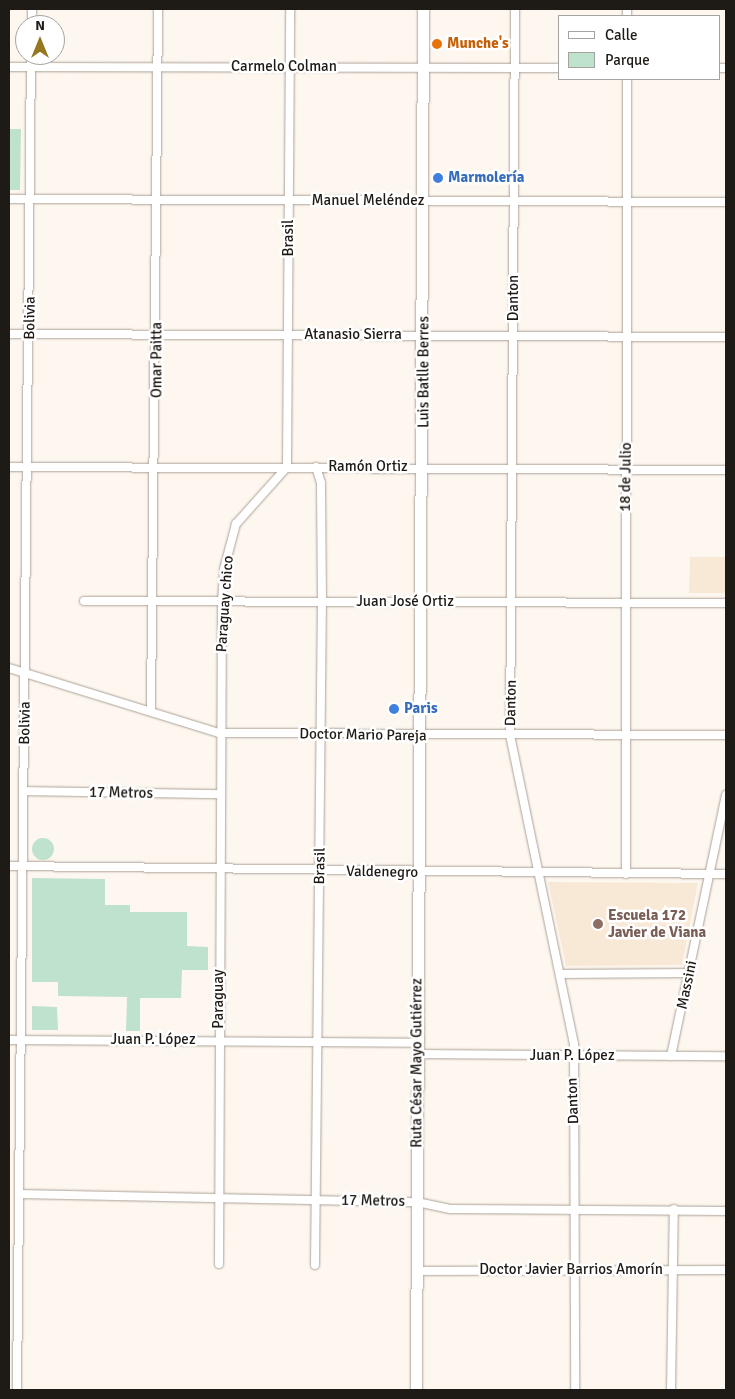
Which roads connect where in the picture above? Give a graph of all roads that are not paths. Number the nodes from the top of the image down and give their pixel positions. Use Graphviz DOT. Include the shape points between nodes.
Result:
graph roads {
  1 [pos="158,9"];
  2 [pos="290,9"];
  3 [pos="423,9"];
  4 [pos="515,9"];
  5 [pos="9,67"];
  6 [pos="31,67"];
  7 [pos="158,67"];
  8 [pos="290,67"];
  9 [pos="423,68"];
  10 [pos="514,68"];
  11 [pos="558,68"];
  12 [pos="627,80"];
  13 [pos="9,199"];
  14 [pos="31,199"];
  15 [pos="157,199"];
  16 [pos="424,200"];
  17 [pos="289,201"];
  18 [pos="514,201"];
  19 [pos="626,201"];
  20 [pos="726,202"];
  21 [pos="9,334"];
  22 [pos="30,334"];
  23 [pos="157,334"];
  24 [pos="424,334"];
  25 [pos="515,335"];
  26 [pos="289,336"];
  27 [pos="627,337"];
  28 [pos="726,337"];
  29 [pos="9,467"];
  30 [pos="156,467"];
  31 [pos="287,467"];
  32 [pos="423,467"];
  33 [pos="28,468"];
  34 [pos="316,468"];
  35 [pos="514,468"];
  36 [pos="626,469"];
  37 [pos="726,470"];
  38 [pos="84,600"];
  39 [pos="154,600"];
  40 [pos="222,601"];
  41 [pos="513,601"];
  42 [pos="322,602"];
  43 [pos="423,602"];
  44 [pos="624,602"];
  45 [pos="726,603"];
  46 [pos="9,668"];
  47 [pos="26,673"];
  48 [pos="151,711"];
  49 [pos="219,733"];
  50 [pos="625,733"];
  51 [pos="321,734"];
  52 [pos="726,735"];
  53 [pos="422,736"];
  54 [pos="510,736"];
  55 [pos="24,791"];
  56 [pos="219,794"];
  57 [pos="726,795"];
  58 [pos="9,866"];
  59 [pos="23,867"];
  60 [pos="218,870"];
  61 [pos="320,871"];
  62 [pos="419,872"];
  63 [pos="538,873"];
  64 [pos="626,874"];
  65 [pos="709,874"];
  66 [pos="726,874"];
  67 [pos="690,973"];
  68 [pos="560,974"];
  69 [pos="9,1040"];
  70 [pos="21,1040"];
  71 [pos="219,1041"];
  72 [pos="316,1041"];
  73 [pos="417,1049"];
  74 [pos="572,1056"];
  75 [pos="671,1056"];
  76 [pos="726,1056"];
  77 [pos="20,1194"];
  78 [pos="217,1198"];
  79 [pos="316,1200"];
  80 [pos="417,1202"];
  81 [pos="575,1208"];
  82 [pos="674,1209"];
  83 [pos="726,1210"];
  84 [pos="219,1264"];
  85 [pos="315,1265"];
  86 [pos="12,1267"];
  87 [pos="576,1268"];
  88 [pos="673,1270"];
  89 [pos="726,1270"];
  90 [pos="417,1271"];
  91 [pos="17,1390"];
  92 [pos="416,1390"];
  93 [pos="574,1390"];
  94 [pos="671,1390"];
  1 -- 7 [label="street, Omar Paitta"];
  2 -- 8 [label="street, Brasil"];
  3 -- 9 [label="street, Luis Batlle Berres"];
  4 -- 10 [label="street, Danton"];
  5 -- 6 [label="street, Carmelo Colman"];
  6 -- 7 [label="street, Carmelo Colman"];
  6 -- 14 [label="street, Bolivia"];
  7 -- 8 [label="street, Carmelo Colman"];
  7 -- 15 [label="street, Omar Paitta"];
  8 -- 9 [label="street, Carmelo Colman"];
  8 -- 17 [label="street, Brasil"];
  9 -- 10 [label="street, Carmelo Colman"];
  9 -- 16 [label="street, Luis Batlle Berres"];
  10 -- 11 [label="street, Carmelo Colman"];
  10 -- 18 [label="street, Danton"];
  12 -- 19 [label="street, 18 de Julio"];
  13 -- 14 [label="street, Manuel Meléndez"];
  14 -- 15 [label="street, Manuel Meléndez"];
  14 -- 22 [label="street, Bolivia"];
  15 -- 17 [label="street, Manuel Meléndez"];
  15 -- 23 [label="street, Omar Paitta"];
  16 -- 17 [label="street, Manuel Meléndez"];
  16 -- 18 [label="street, Manuel Meléndez"];
  16 -- 24 [label="street, Luis Batlle Berres"];
  17 -- 26 [label="street, Brasil"];
  18 -- 19 [label="street, Manuel Meléndez"];
  18 -- 25 [label="street, Danton"];
  19 -- 20 [label="street, Manuel Meléndez"];
  19 -- 27 [label="street, 18 de Julio"];
  21 -- 22 [label="street, Atanasio Sierra"];
  22 -- 23 [label="street, Atanasio Sierra"];
  22 -- 33 [label="street, Bolivia"];
  23 -- 26 [label="street, Atanasio Sierra"];
  23 -- 30 [label="street, Omar Paitta"];
  24 -- 25 [label="street, Atanasio Sierra"];
  24 -- 26 [label="street, Atanasio Sierra"];
  24 -- 32 [label="street, Luis Batlle Berres"];
  25 -- 27 [label="street, Atanasio Sierra"];
  25 -- 35 [label="street, Danton"];
  26 -- 31 [label="street, Brasil"];
  27 -- 28 [label="street, Atanasio Sierra"];
  27 -- 36 [label="street, 18 de Julio"];
  29 -- 33 [label="street, Ramón Ortiz"];
  30 -- 31 [label="street, Ramón Ortiz"];
  30 -- 33 [label="street, Ramón Ortiz"];
  30 -- 39 [label="street, Omar Paitta"];
  31 -- 34 [label="street, Ramón Ortiz"];
  31 -- 40 [label="street, Paraguay chico" via="236,524 224,568"];
  32 -- 34 [label="street, Ramón Ortiz"];
  32 -- 35 [label="street, Ramón Ortiz"];
  32 -- 43 [label="street, Luis Batlle Berres"];
  33 -- 47 [label="street, Bolivia"];
  34 -- 42 [label="street, Brasil" via="321,483"];
  35 -- 36 [label="street, Ramón Ortiz"];
  35 -- 41 [label="street, Danton"];
  36 -- 37 [label="street, Ramón Ortiz"];
  36 -- 44 [label="street, 18 de Julio"];
  38 -- 39 [label="street, Juan José Ortiz"];
  39 -- 40 [label="street, Juan José Ortiz"];
  39 -- 48 [label="street, Omar Paitta"];
  40 -- 42 [label="street, Juan José Ortiz"];
  40 -- 49 [label="street, Paraguay chico"];
  41 -- 43 [label="street, Juan José Ortiz"];
  41 -- 44 [label="street, Juan José Ortiz"];
  41 -- 54 [label="street, Danton"];
  42 -- 43 [label="street, Juan José Ortiz"];
  42 -- 51 [label="street, Brasil"];
  43 -- 53 [label="street, Luis Batlle Berres"];
  44 -- 45 [label="street, Juan José Ortiz"];
  44 -- 50 [label="street, 18 de Julio"];
  46 -- 47 [label="street, Doctor Mario Pareja"];
  47 -- 48 [label="street, Doctor Mario Pareja"];
  47 -- 55 [label="street, Bolivia"];
  48 -- 49 [label="street, Doctor Mario Pareja"];
  49 -- 51 [label="street, Doctor Mario Pareja"];
  49 -- 56 [label="street, Paraguay"];
  50 -- 52 [label="street, Doctor Mario Pareja"];
  50 -- 54 [label="street, Doctor Mario Pareja"];
  50 -- 64 [label="street, 18 de Julio"];
  51 -- 53 [label="street, Doctor Mario Pareja"];
  51 -- 61 [label="street, Brasil"];
  53 -- 54 [label="street, Doctor Mario Pareja"];
  53 -- 62 [label="street, Ruta César Mayo Gutiérrez"];
  54 -- 63 [label="street, Danton"];
  55 -- 56 [label="street, 17 Metros"];
  55 -- 59 [label="street, Bolivia"];
  56 -- 60 [label="street, Paraguay"];
  57 -- 65 [label="street, Massini"];
  58 -- 59 [label="street, Valdenegro"];
  59 -- 60 [label="street, Valdenegro"];
  59 -- 70 [label="street, Bolivia"];
  60 -- 61 [label="street, Valdenegro"];
  60 -- 71 [label="street, Paraguay"];
  61 -- 62 [label="street, Valdenegro"];
  61 -- 72 [label="street, Brasil"];
  62 -- 63 [label="street, Valdenegro"];
  62 -- 73 [label="street, Ruta César Mayo Gutiérrez"];
  63 -- 64 [label="street, Valdenegro"];
  63 -- 68 [label="street, Danton"];
  64 -- 65 [label="street, Valdenegro"];
  65 -- 66 [label="street, Valdenegro"];
  65 -- 67 [label="street, Massini"];
  67 -- 68 [label="street"];
  67 -- 75 [label="street, Massini"];
  68 -- 74 [label="street, Danton"];
  69 -- 70 [label="street, Juan P. López"];
  70 -- 71 [label="street, Juan P. López"];
  70 -- 77 [label="street, Bolivia"];
  71 -- 72 [label="street, Juan P. López"];
  71 -- 78 [label="street, Paraguay"];
  72 -- 73 [label="street, Juan P. López"];
  72 -- 79 [label="street, Brasil"];
  73 -- 74 [label="street, Juan P. López"];
  73 -- 80 [label="street, Ruta César Mayo Gutiérrez"];
  74 -- 75 [label="street, Juan P. López"];
  74 -- 81 [label="street, Danton"];
  75 -- 76 [label="street, Juan P. López"];
  77 -- 78 [label="street, 17 Metros"];
  77 -- 86 [label="street, Bolivia"];
  78 -- 79 [label="street, 17 Metros"];
  78 -- 84 [label="street, Paraguay"];
  79 -- 80 [label="street, 17 Metros"];
  79 -- 85 [label="street, Brasil"];
  80 -- 81 [label="street, 17 Metros" via="451,1209"];
  80 -- 90 [label="street, Ruta César Mayo Gutiérrez"];
  81 -- 82 [label="street, 17 Metros"];
  81 -- 87 [label="street, Danton"];
  82 -- 83 [label="street, 17 Metros"];
  82 -- 88 [label="street"];
  86 -- 91 [label="street, Bolivia"];
  87 -- 88 [label="street, Doctor Javier Barrios Amorín"];
  87 -- 90 [label="street, Doctor Javier Barrios Amorín"];
  87 -- 93 [label="street, Danton"];
  88 -- 89 [label="street, Doctor Javier Barrios Amorín"];
  88 -- 94 [label="street"];
  90 -- 92 [label="street, Ruta César Mayo Gutiérrez"];
}
